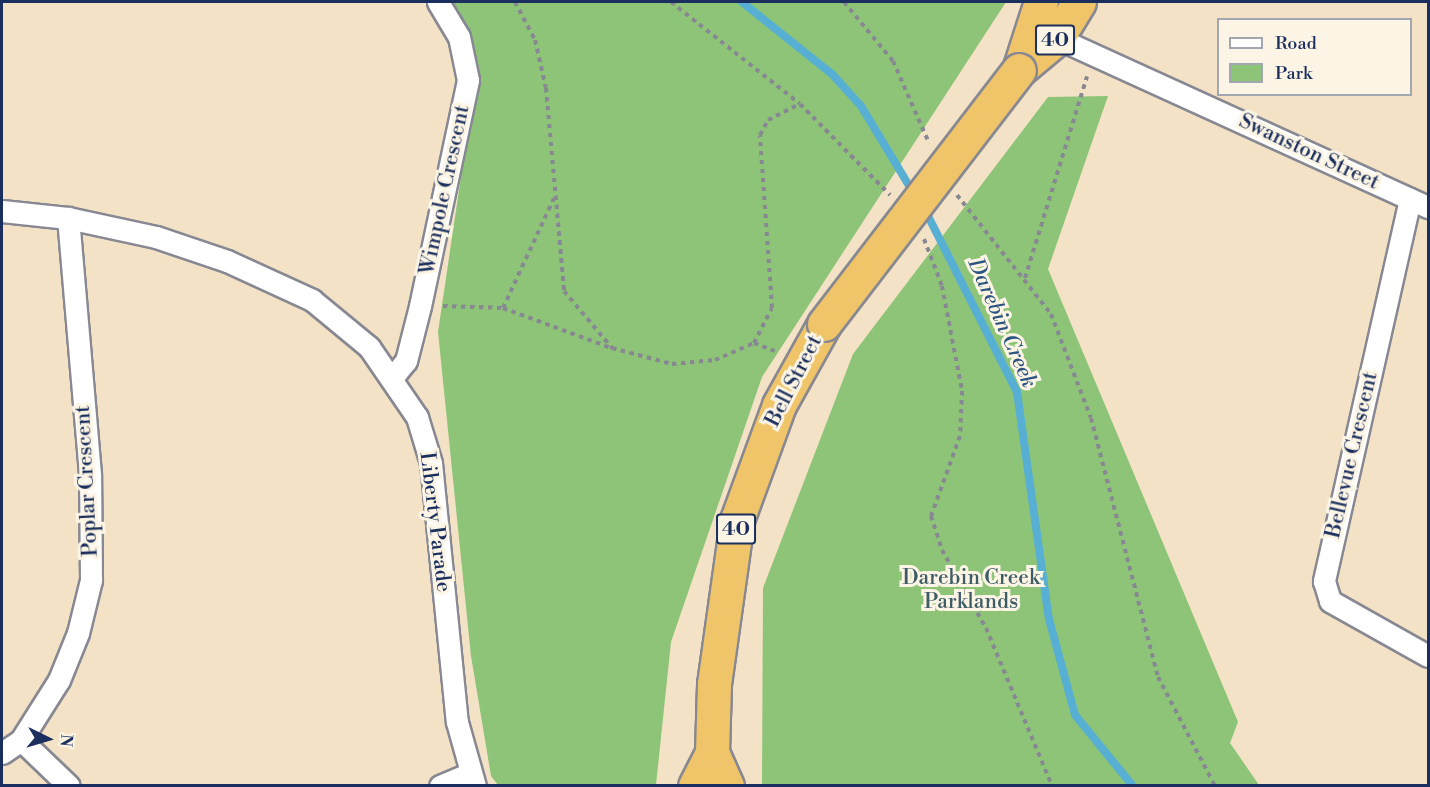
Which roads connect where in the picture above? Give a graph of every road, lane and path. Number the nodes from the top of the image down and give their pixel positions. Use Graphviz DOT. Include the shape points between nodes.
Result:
graph roads {
  1 [pos="438,2"];
  2 [pos="515,2"];
  3 [pos="671,2"];
  4 [pos="1041,2"];
  5 [pos="1079,2"];
  6 [pos="1057,38"];
  7 [pos="1095,55"];
  8 [pos="1019,70"];
  9 [pos="800,104"];
  10 [pos="554,197"];
  11 [pos="892,198"];
  12 [pos="1419,203"];
  13 [pos="2,212"];
  14 [pos="68,218"];
  15 [pos="918,232"];
  16 [pos="420,306"];
  17 [pos="503,308"];
  18 [pos="754,343"];
  19 [pos="612,348"];
  20 [pos="775,351"];
  21 [pos="392,378"];
  22 [pos="1428,656"];
  23 [pos="21,740"];
  24 [pos="712,752"];
  25 [pos="2,753"];
  26 [pos="472,779"];
  27 [pos="69,786"];
  28 [pos="440,786"];
  29 [pos="695,786"];
  30 [pos="727,786"];
  31 [pos="1052,786"];
  32 [pos="1215,786"];
  1 -- 16 [label="street, Wimpole Crescent" via="459,37 468,80"];
  2 -- 10 [label="path" via="536,40 546,88"];
  3 -- 9 [label="path"];
  4 -- 8 [label="highway, Bell Street / 40"];
  5 -- 6 [label="highway, Bell Street / 40"];
  6 -- 7 [label="street, Swanston Street"];
  6 -- 8 [label="highway, Bell Street / 40"];
  7 -- 12 [label="street, Swanston Street"];
  7 -- 32 [label="path" via="1025,279 1051,314 1091,418 1158,677"];
  8 -- 24 [label="highway, Bell Street / 40, bridge" via="824,324 779,405 738,520 718,635"];
  9 -- 11 [label="path"];
  9 -- 18 [label="path" via="768,120 760,135 772,309"];
  10 -- 17 [label="path"];
  10 -- 19 [label="path" via="564,291"];
  12 -- 22 [label="street, Bellevue Crescent" via="1324,581 1330,601"];
  13 -- 14 [label="street, Liberty Parade"];
  14 -- 21 [label="street, Liberty Parade" via="156,237 274,279 341,322"];
  14 -- 23 [label="street, Poplar Crescent" via="94,552 72,649"];
  15 -- 31 [label="path" via="931,249 942,286 962,391 960,436 931,516 942,550 986,628"];
  16 -- 17 [label="path"];
  16 -- 21 [label="street, Wimpole Crescent" via="406,361"];
  17 -- 19 [label="path"];
  18 -- 19 [label="path" via="715,360 672,364"];
  18 -- 20 [label="path"];
  21 -- 26 [label="street, Liberty Parade" via="417,417 431,463 449,660"];
  23 -- 25 [label="street, Poplar Crescent"];
  23 -- 27 [label="street"];
  24 -- 29 [label="highway, Bell Street / 40"];
  24 -- 30 [label="highway, Bell Street / 40"];
  26 -- 28 [label="street"];
}
